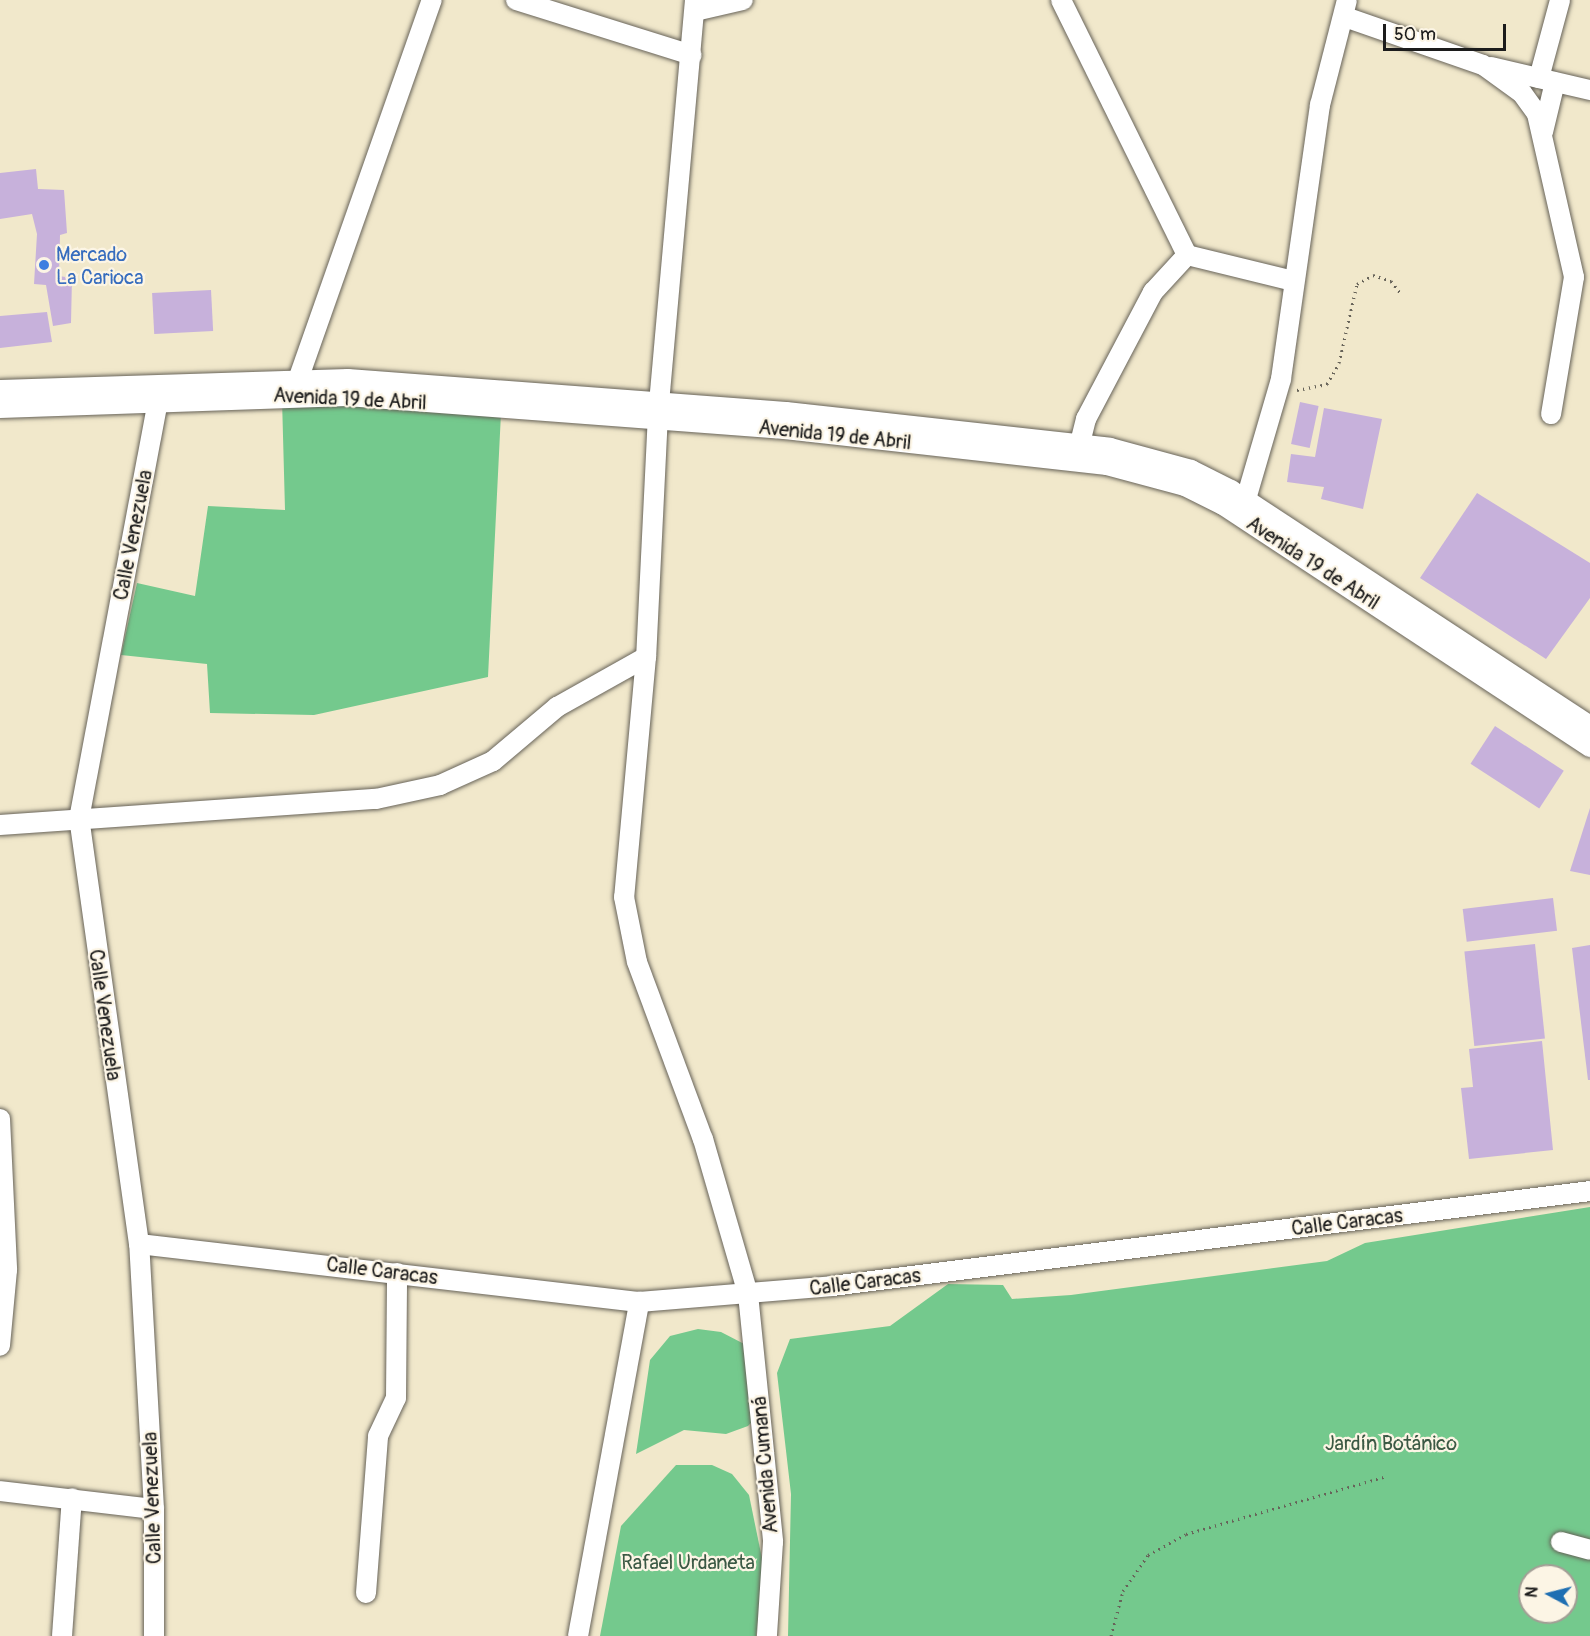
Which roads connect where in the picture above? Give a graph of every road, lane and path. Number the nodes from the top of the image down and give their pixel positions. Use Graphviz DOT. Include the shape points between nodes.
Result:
graph roads {
  1 [pos="432,0"];
  2 [pos="516,0"];
  3 [pos="743,0"];
  4 [pos="1061,0"];
  5 [pos="1560,0"];
  6 [pos="695,5"];
  7 [pos="1346,8"];
  8 [pos="692,55"];
  9 [pos="1483,65"];
  10 [pos="1547,80"];
  11 [pos="1590,90"];
  12 [pos="1541,142"];
  13 [pos="1187,255"];
  14 [pos="1294,281"];
  15 [pos="1582,281"];
  16 [pos="1401,294"];
  17 [pos="299,377"];
  18 [pos="0,390"];
  19 [pos="1278,391"];
  20 [pos="158,400"];
  21 [pos="0,408"];
  22 [pos="659,411"];
  23 [pos="1551,414"];
  24 [pos="1080,443"];
  25 [pos="1246,499"];
  26 [pos="646,657"];
  27 [pos="1590,726"];
  28 [pos="1590,747"];
  29 [pos="79,819"];
  30 [pos="0,825"];
  31 [pos="0,1119"];
  32 [pos="1590,1191"];
  33 [pos="139,1244"];
  34 [pos="397,1273"];
  35 [pos="748,1294"];
  36 [pos="639,1302"];
  37 [pos="0,1346"];
  38 [pos="1384,1477"];
  39 [pos="0,1491"];
  40 [pos="72,1498"];
  41 [pos="154,1509"];
  42 [pos="1561,1542"];
  43 [pos="1590,1550"];
  44 [pos="366,1593"];
  45 [pos="62,1636"];
  46 [pos="154,1636"];
  47 [pos="578,1636"];
  48 [pos="767,1636"];
  49 [pos="1111,1636"];
  1 -- 17 [label="street"];
  2 -- 8 [label="street"];
  3 -- 6 [label="street"];
  4 -- 13 [label="street"];
  5 -- 10 [label="street"];
  6 -- 8 [label="street, Avenida Cumaná"];
  7 -- 9 [label="street"];
  7 -- 14 [label="street" via="1320,105"];
  8 -- 22 [label="street, Avenida Cumaná"];
  9 -- 10 [label="street"];
  9 -- 12 [label="street" via="1522,93 1537,114"];
  10 -- 11 [label="street"];
  10 -- 12 [label="street"];
  12 -- 15 [label="street"];
  13 -- 14 [label="street"];
  13 -- 24 [label="street" via="1153,292 1086,419"];
  14 -- 19 [label="street"];
  15 -- 23 [label="street"];
  16 -- 19 [label="path" via="1391,281 1373,275 1357,284 1339,363 1327,384"];
  17 -- 18 [label="street, Avenida 19 de Abril"];
  17 -- 22 [label="street, Avenida 19 de Abril"];
  19 -- 25 [label="street"];
  20 -- 21 [label="street, Avenida 19 de Abril"];
  20 -- 22 [label="street, Avenida 19 de Abril" via="347,396"];
  20 -- 29 [label="street, Calle Venezuela"];
  22 -- 24 [label="street, Avenida 19 de Abril"];
  22 -- 26 [label="street, Avenida Cumaná"];
  22 -- 28 [label="street, Avenida 19 de Abril" via="1046,456 1185,486 1280,541"];
  24 -- 25 [label="street, Avenida 19 de Abril" via="1183,467"];
  25 -- 27 [label="street, Avenida 19 de Abril"];
  26 -- 29 [label="street" via="557,706 493,761 440,785 376,799"];
  26 -- 35 [label="street, Avenida Cumaná" via="624,897 637,962 703,1139"];
  29 -- 30 [label="street"];
  29 -- 33 [label="street, Calle Venezuela"];
  31 -- 37 [label="street" via="7,1293"];
  32 -- 35 [label="street, Calle Caracas"];
  33 -- 34 [label="street, Calle Caracas"];
  33 -- 41 [label="street, Calle Venezuela"];
  34 -- 36 [label="street, Calle Caracas"];
  34 -- 44 [label="street" via="396,1398 378,1436"];
  35 -- 36 [label="street, Calle Caracas"];
  35 -- 48 [label="street, Avenida Cumaná" via="773,1542"];
  36 -- 47 [label="street"];
  38 -- 49 [label="path" via="1186,1534 1148,1555 1123,1591"];
  39 -- 40 [label="street"];
  40 -- 41 [label="street"];
  40 -- 45 [label="street"];
  41 -- 46 [label="street, Calle Venezuela"];
  42 -- 43 [label="street"];
}
